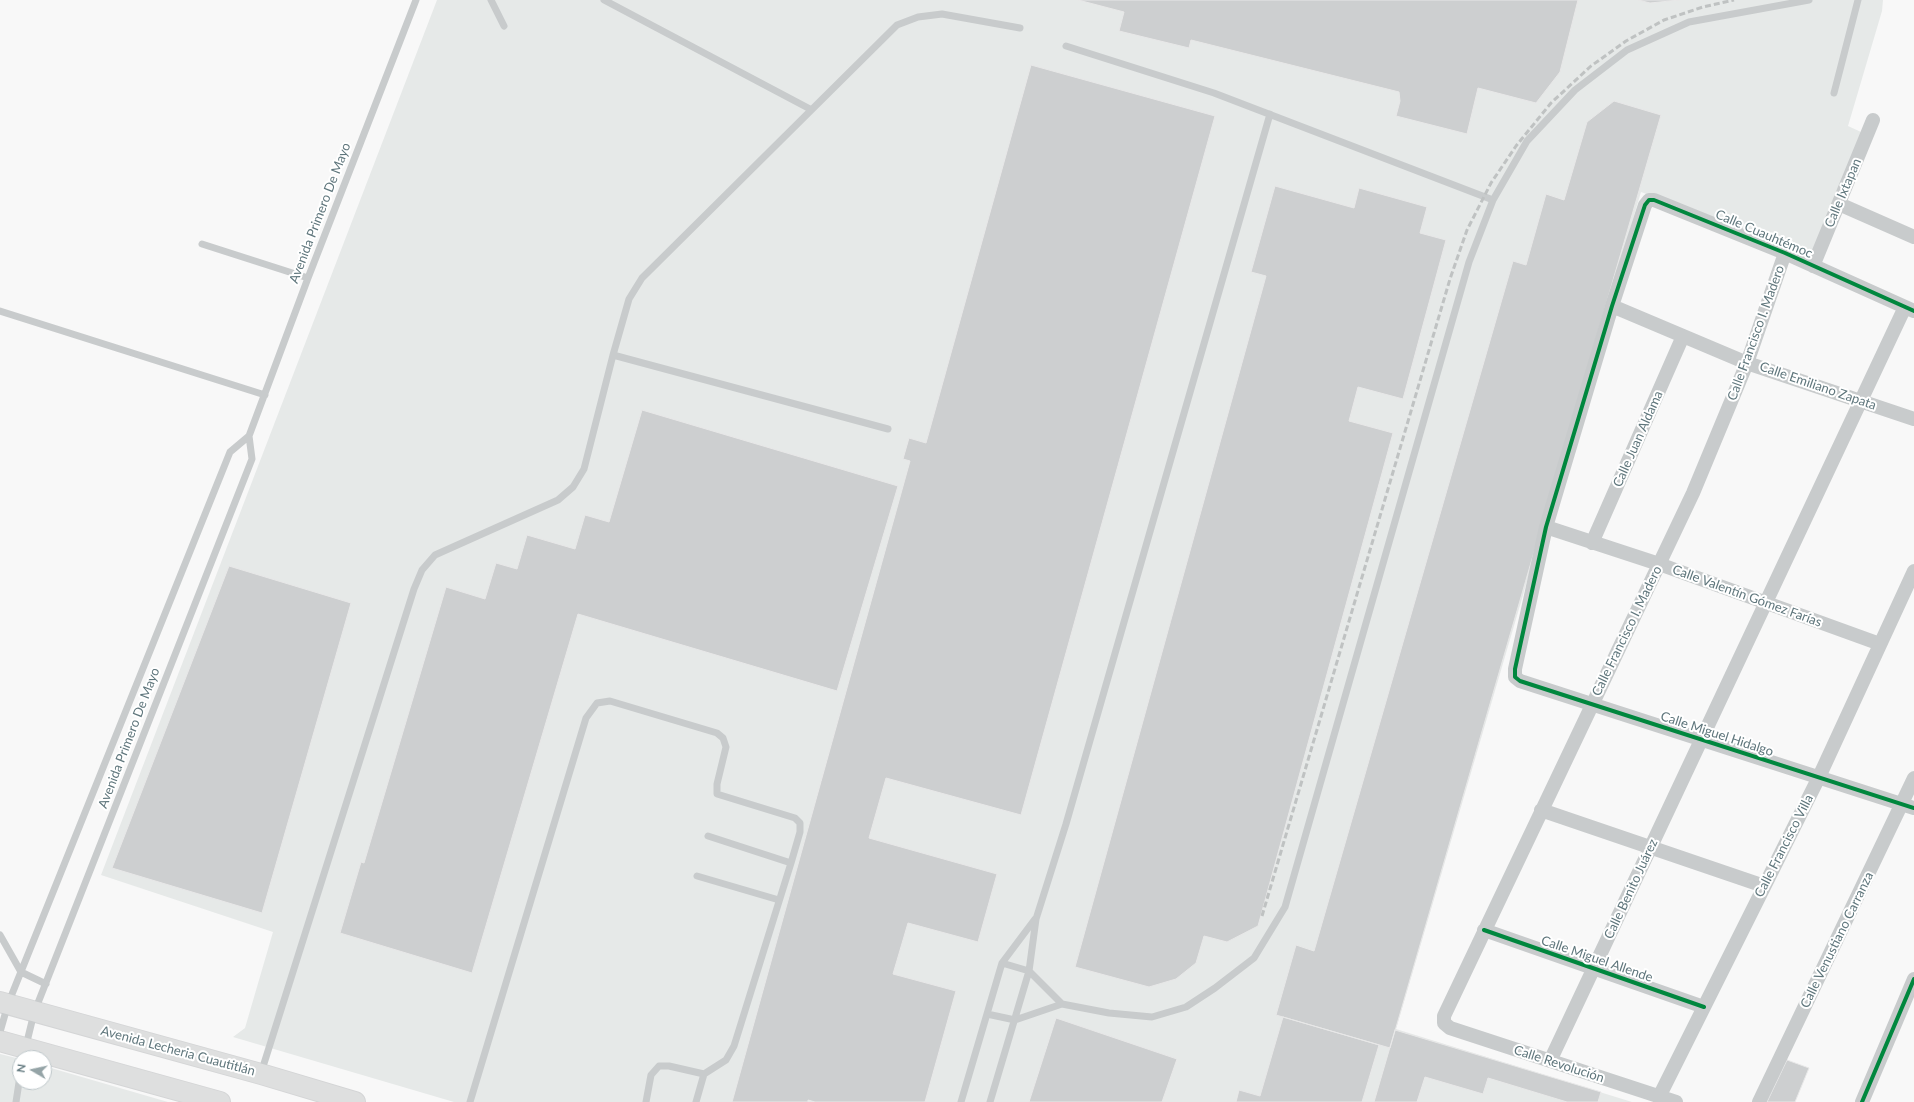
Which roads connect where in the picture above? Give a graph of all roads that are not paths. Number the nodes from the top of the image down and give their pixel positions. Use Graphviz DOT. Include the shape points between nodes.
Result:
graph roads {
  1 [pos="416,0"];
  2 [pos="491,0"];
  3 [pos="604,0"];
  4 [pos="1809,0"];
  5 [pos="1858,0"];
  6 [pos="504,26"];
  7 [pos="1020,28"];
  8 [pos="1066,46"];
  9 [pos="1834,93"];
  10 [pos="810,109"];
  11 [pos="1270,114"];
  12 [pos="1874,120"];
  13 [pos="1493,200"];
  14 [pos="1839,204"];
  15 [pos="1914,237"];
  16 [pos="202,244"];
  17 [pos="1785,253"];
  18 [pos="1813,266"];
  19 [pos="308,278"];
  20 [pos="1612,306"];
  21 [pos="1910,309"];
  22 [pos="0,311"];
  23 [pos="1683,336"];
  24 [pos="613,355"];
  25 [pos="1747,362"];
  26 [pos="265,394"];
  27 [pos="1861,401"];
  28 [pos="1914,419"];
  29 [pos="888,430"];
  30 [pos="249,436"];
  31 [pos="1546,527"];
  32 [pos="1592,543"];
  33 [pos="1659,564"];
  34 [pos="1914,571"];
  35 [pos="1766,604"];
  36 [pos="1880,644"];
  37 [pos="1592,704"];
  38 [pos="1702,739"];
  39 [pos="1819,777"];
  40 [pos="1914,778"];
  41 [pos="1908,806"];
  42 [pos="1541,810"];
  43 [pos="708,836"];
  44 [pos="1651,847"];
  45 [pos="791,862"];
  46 [pos="697,876"];
  47 [pos="1764,886"];
  48 [pos="779,900"];
  49 [pos="1036,919"];
  50 [pos="1484,930"];
  51 [pos="0,935"];
  52 [pos="1002,963"];
  53 [pos="1594,969"];
  54 [pos="1029,970"];
  55 [pos="21,972"];
  56 [pos="1914,979"];
  57 [pos="46,984"];
  58 [pos="4,1003"];
  59 [pos="1062,1004"];
  60 [pos="1704,1007"];
  61 [pos="34,1013"];
  62 [pos="987,1014"];
  63 [pos="1015,1020"];
  64 [pos="1444,1023"];
  65 [pos="0,1032"];
  66 [pos="0,1041"];
  67 [pos="17,1050"];
  68 [pos="24,1050"];
  69 [pos="52,1060"];
  70 [pos="1550,1061"];
  71 [pos="261,1074"];
  72 [pos="704,1074"];
  73 [pos="18,1090"];
  74 [pos="1659,1097"];
  75 [pos="16,1102"];
  76 [pos="220,1102"];
  77 [pos="355,1102"];
  78 [pos="470,1102"];
  79 [pos="646,1102"];
  80 [pos="696,1102"];
  81 [pos="961,1102"];
  82 [pos="990,1102"];
  83 [pos="1676,1102"];
  84 [pos="1759,1102"];
  85 [pos="1862,1102"];
  1 -- 19 [label="lane, Avenida Primero De Mayo"];
  2 -- 6 [label="lane"];
  3 -- 10 [label="lane"];
  4 -- 13 [label="lane" via="1689,22 1627,50 1575,90 1527,141"];
  5 -- 9 [label="lane"];
  7 -- 10 [label="lane" via="942,14 918,17 897,25"];
  8 -- 11 [label="lane" via="1214,93"];
  10 -- 24 [label="lane" via="642,278 630,299"];
  11 -- 13 [label="lane"];
  11 -- 49 [label="lane" via="1066,824"];
  12 -- 14 [label="street, Calle Ixtapan"];
  13 -- 59 [label="lane" via="1470,262 1285,907 1254,958 1186,1007 1152,1018"];
  14 -- 15 [label="street"];
  14 -- 18 [label="street, Calle Ixtapan"];
  16 -- 19 [label="lane"];
  17 -- 18 [label="street, Calle Cuauhtémoc"];
  17 -- 20 [label="street, Calle Cuauhtémoc" via="1649,200 1645,205"];
  17 -- 25 [label="street, Calle Francisco I. Madero"];
  18 -- 21 [label="street, Calle Cuauhtémoc"];
  19 -- 26 [label="lane, Avenida Primero De Mayo"];
  20 -- 23 [label="street, Calle Emiliano Zapata"];
  20 -- 31 [label="street"];
  21 -- 27 [label="street"];
  22 -- 26 [label="lane"];
  23 -- 25 [label="street, Calle Emiliano Zapata"];
  23 -- 32 [label="street, Calle Juan Aldama"];
  24 -- 29 [label="lane"];
  24 -- 71 [label="lane" via="584,469 573,487 558,500 435,555 422,570"];
  25 -- 27 [label="street, Calle Emiliano Zapata"];
  25 -- 33 [label="street, Calle Francisco I. Madero" via="1693,493"];
  26 -- 30 [label="lane, Avenida Primero De Mayo"];
  27 -- 28 [label="street, Calle Emiliano Zapata"];
  27 -- 35 [label="street"];
  30 -- 55 [label="lane, Avenida Primero De Mayo" via="230,452"];
  30 -- 57 [label="lane, Avenida Primero De Mayo" via="252,459"];
  31 -- 32 [label="street, Calle Valentín Gómez Farías"];
  31 -- 37 [label="street, Calle Miguel Hidalgo" via="1515,677 1520,681"];
  32 -- 33 [label="street, Calle Valentín Gómez Farías"];
  33 -- 35 [label="street, Calle Valentín Gómez Farías"];
  33 -- 37 [label="street, Calle Francisco I. Madero"];
  34 -- 36 [label="street, Calle Francisco Villa"];
  35 -- 36 [label="street, Calle Valentín Gómez Farías"];
  35 -- 38 [label="street"];
  36 -- 39 [label="street, Calle Francisco Villa"];
  37 -- 38 [label="street, Calle Miguel Hidalgo"];
  37 -- 42 [label="street, Calle Francisco I. Madero"];
  38 -- 39 [label="street, Calle Miguel Hidalgo"];
  38 -- 44 [label="street, Calle Benito Juárez"];
  39 -- 41 [label="street, Calle Miguel Hidalgo"];
  39 -- 47 [label="street, Calle Francisco Villa"];
  40 -- 41 [label="street, Calle Venustiano Carranza"];
  41 -- 84 [label="street, Calle Venustiano Carranza"];
  42 -- 44 [label="street"];
  42 -- 50 [label="street, Calle Francisco I. Madero"];
  43 -- 45 [label="lane"];
  44 -- 47 [label="street"];
  44 -- 53 [label="street, Calle Benito Juárez"];
  45 -- 48 [label="lane"];
  45 -- 78 [label="lane" via="800,832 800,823 795,818 717,794 726,747 723,738 717,733 610,701 597,703 586,718"];
  46 -- 48 [label="lane"];
  47 -- 60 [label="street, Calle Francisco Villa"];
  48 -- 72 [label="lane" via="734,1046 726,1060"];
  49 -- 52 [label="lane"];
  49 -- 54 [label="lane"];
  50 -- 53 [label="street, Calle Miguel Allende"];
  50 -- 64 [label="street, Calle Francisco I. Madero" via="1444,1016"];
  51 -- 55 [label="lane"];
  52 -- 54 [label="lane"];
  52 -- 62 [label="lane"];
  53 -- 60 [label="street, Calle Miguel Allende"];
  53 -- 70 [label="street, Calle Benito Juárez"];
  54 -- 59 [label="lane"];
  54 -- 63 [label="lane"];
  55 -- 57 [label="lane"];
  55 -- 58 [label="lane, Avenida Primero De Mayo"];
  56 -- 85 [label="street"];
  57 -- 61 [label="lane, Avenida Primero De Mayo"];
  58 -- 61 [label="main road, Avenida Lecheria Cuautitlán"];
  58 -- 65 [label="lane, Avenida Primero De Mayo"];
  59 -- 63 [label="lane"];
  60 -- 74 [label="street, Calle Francisco Villa"];
  61 -- 68 [label="lane, Avenida Primero De Mayo"];
  61 -- 71 [label="main road, Avenida Lecheria Cuautitlán"];
  62 -- 63 [label="lane"];
  62 -- 81 [label="lane"];
  63 -- 82 [label="lane"];
  64 -- 70 [label="street, Calle Revolución" via="1450,1028"];
  66 -- 67 [label="main road"];
  69 -- 76 [label="main road"];
  70 -- 74 [label="street, Calle Revolución"];
  71 -- 77 [label="main road, Avenida Lecheria Cuautitlán"];
  72 -- 79 [label="lane" via="659,1066 651,1075"];
  72 -- 80 [label="lane"];
  73 -- 75 [label="lane"];
  74 -- 83 [label="street, Calle Revolución"];
}
